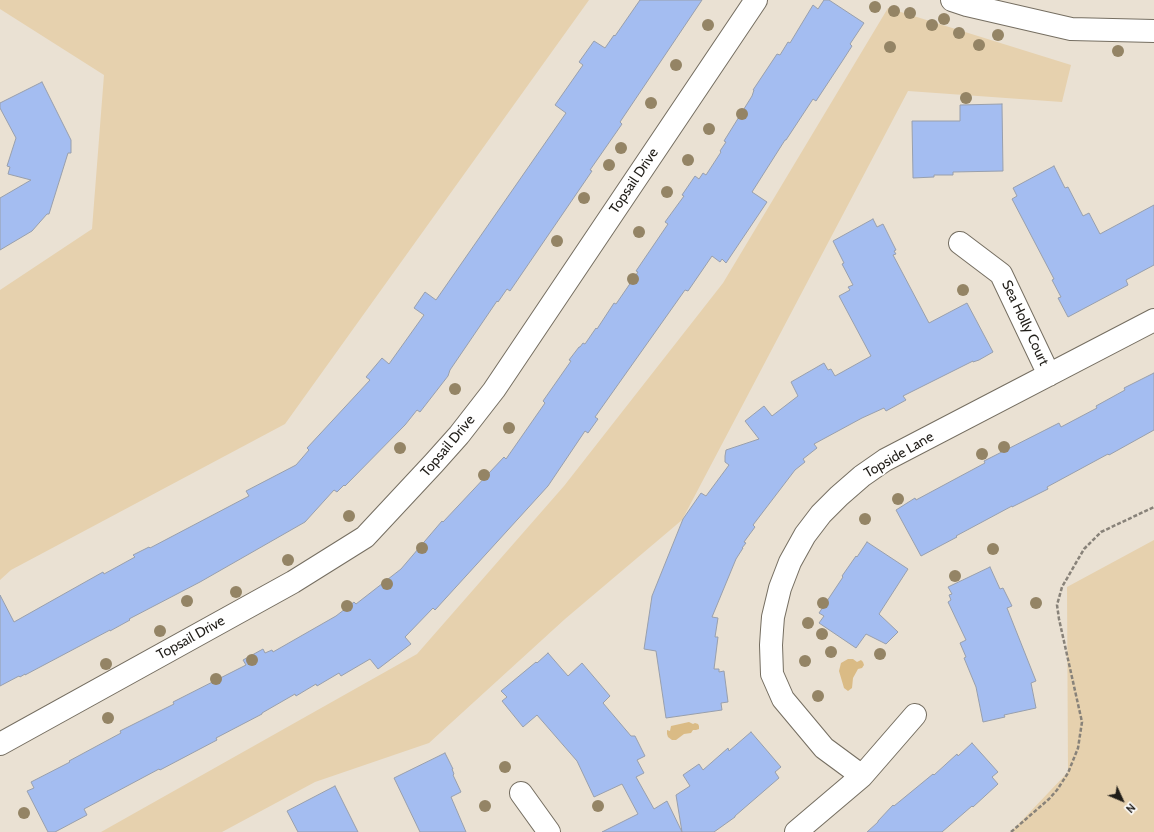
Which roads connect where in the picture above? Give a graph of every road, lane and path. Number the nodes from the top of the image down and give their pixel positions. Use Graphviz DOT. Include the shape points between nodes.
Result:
graph roads {
  1 [pos="756,0"];
  2 [pos="952,0"];
  3 [pos="1154,31"];
  4 [pos="960,243"];
  5 [pos="1154,320"];
  6 [pos="1049,375"];
  7 [pos="1154,507"];
  8 [pos="915,715"];
  9 [pos="0,744"];
  10 [pos="862,776"];
  11 [pos="521,793"];
  12 [pos="549,832"];
  13 [pos="796,832"];
  14 [pos="1011,832"];
  1 -- 9 [label="street, Topsail Drive" via="494,390 434,464 365,537 293,582"];
  2 -- 3 [label="street" via="1071,29"];
  4 -- 6 [label="street, Sea Holly Court" via="1001,274"];
  5 -- 6 [label="street, Topside Lane"];
  6 -- 10 [label="street, Topside Lane" via="894,455 862,476 821,514 805,535 790,562 773,616 772,674 783,699 824,748"];
  7 -- 14 [label="path" via="1101,532 1084,549 1062,587 1057,605 1082,722 1078,748 1068,773 1057,790"];
  8 -- 10 [label="street"];
  10 -- 13 [label="street"];
  11 -- 12 [label="street"];
}
